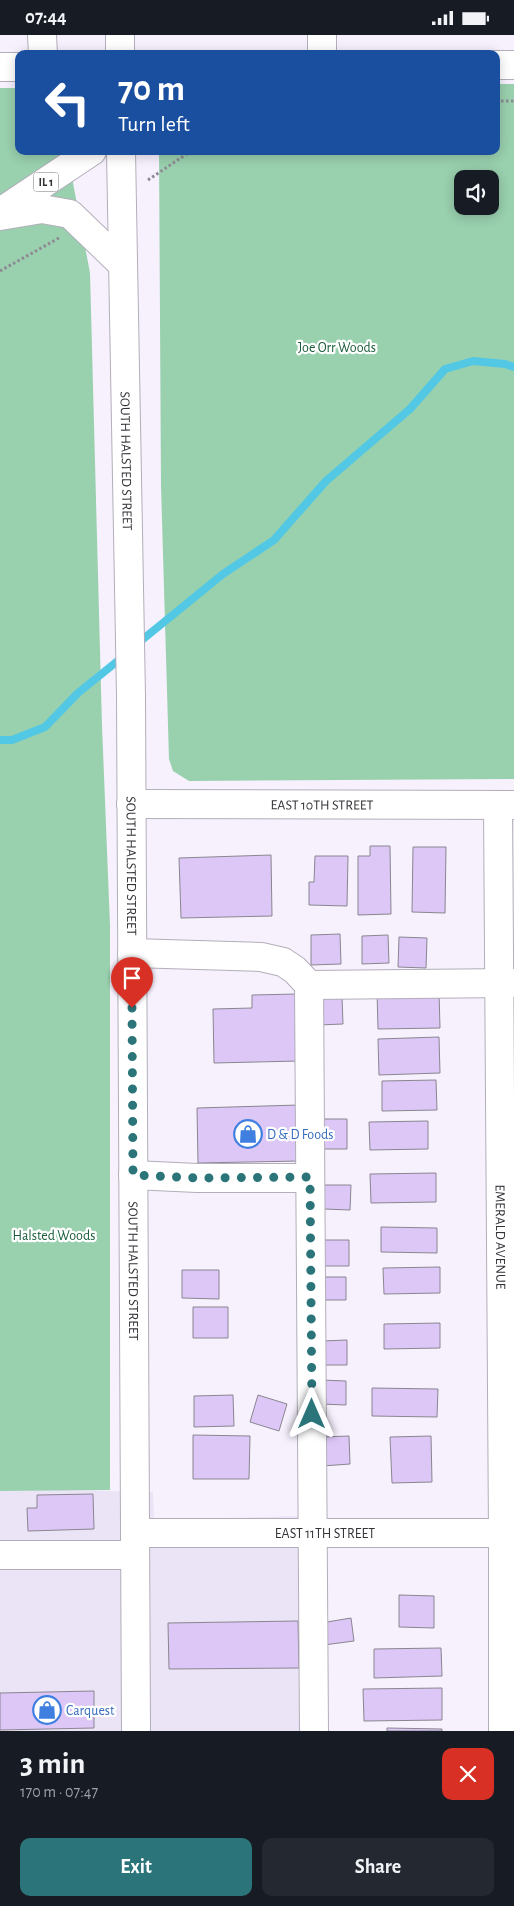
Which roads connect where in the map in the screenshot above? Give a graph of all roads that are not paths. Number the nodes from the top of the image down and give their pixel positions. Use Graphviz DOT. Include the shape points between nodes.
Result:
graph roads {
  1 [pos="42,35"];
  2 [pos="120,35"];
  3 [pos="322,35"];
  4 [pos="43,50"];
  5 [pos="120,50"];
  6 [pos="322,50"];
  7 [pos="500,65"];
  8 [pos="514,65"];
  9 [pos="0,67"];
  10 [pos="15,67"];
  11 [pos="86,155"];
  12 [pos="121,155"];
  13 [pos="0,214"];
  14 [pos="124,265"];
  15 [pos="131,804"];
  16 [pos="506,805"];
  17 [pos="132,953"];
  18 [pos="506,983"];
  19 [pos="309,985"];
  20 [pos="133,1175"];
  21 [pos="310,1177"];
  22 [pos="313,1533"];
  23 [pos="509,1533"];
  24 [pos="135,1544"];
  25 [pos="0,1555"];
  26 [pos="136,1731"];
  27 [pos="314,1731"];
  28 [pos="503,1731"];
  1 -- 4 [label="street"];
  2 -- 5 [label="street"];
  3 -- 6 [label="street"];
  7 -- 8 [label="street"];
  9 -- 10 [label="street"];
  11 -- 13 [label="street, IL 1"];
  12 -- 14 [label="street, SOUTH HALSTED STREET"];
  13 -- 14 [label="street" via="42,209 70,214"];
  14 -- 15 [label="street, SOUTH HALSTED STREET"];
  15 -- 16 [label="street, EAST 10TH STREET"];
  15 -- 17 [label="street, SOUTH HALSTED STREET"];
  16 -- 18 [label="street, EMERALD AVENUE"];
  17 -- 19 [label="street" via="261,957 284,962"];
  17 -- 20 [label="street, SOUTH HALSTED STREET"];
  18 -- 19 [label="street"];
  18 -- 23 [label="street, EMERALD AVENUE"];
  19 -- 21 [label="street"];
  20 -- 21 [label="street"];
  20 -- 24 [label="street, SOUTH HALSTED STREET"];
  21 -- 22 [label="street"];
  22 -- 23 [label="street, EAST 11TH STREET"];
  22 -- 24 [label="street, EAST 11TH STREET"];
  22 -- 27 [label="street"];
  23 -- 28 [label="street, EMERALD AVENUE"];
  24 -- 25 [label="street, EAST 11TH STREET"];
  24 -- 26 [label="street, SOUTH HALSTED STREET"];
}
